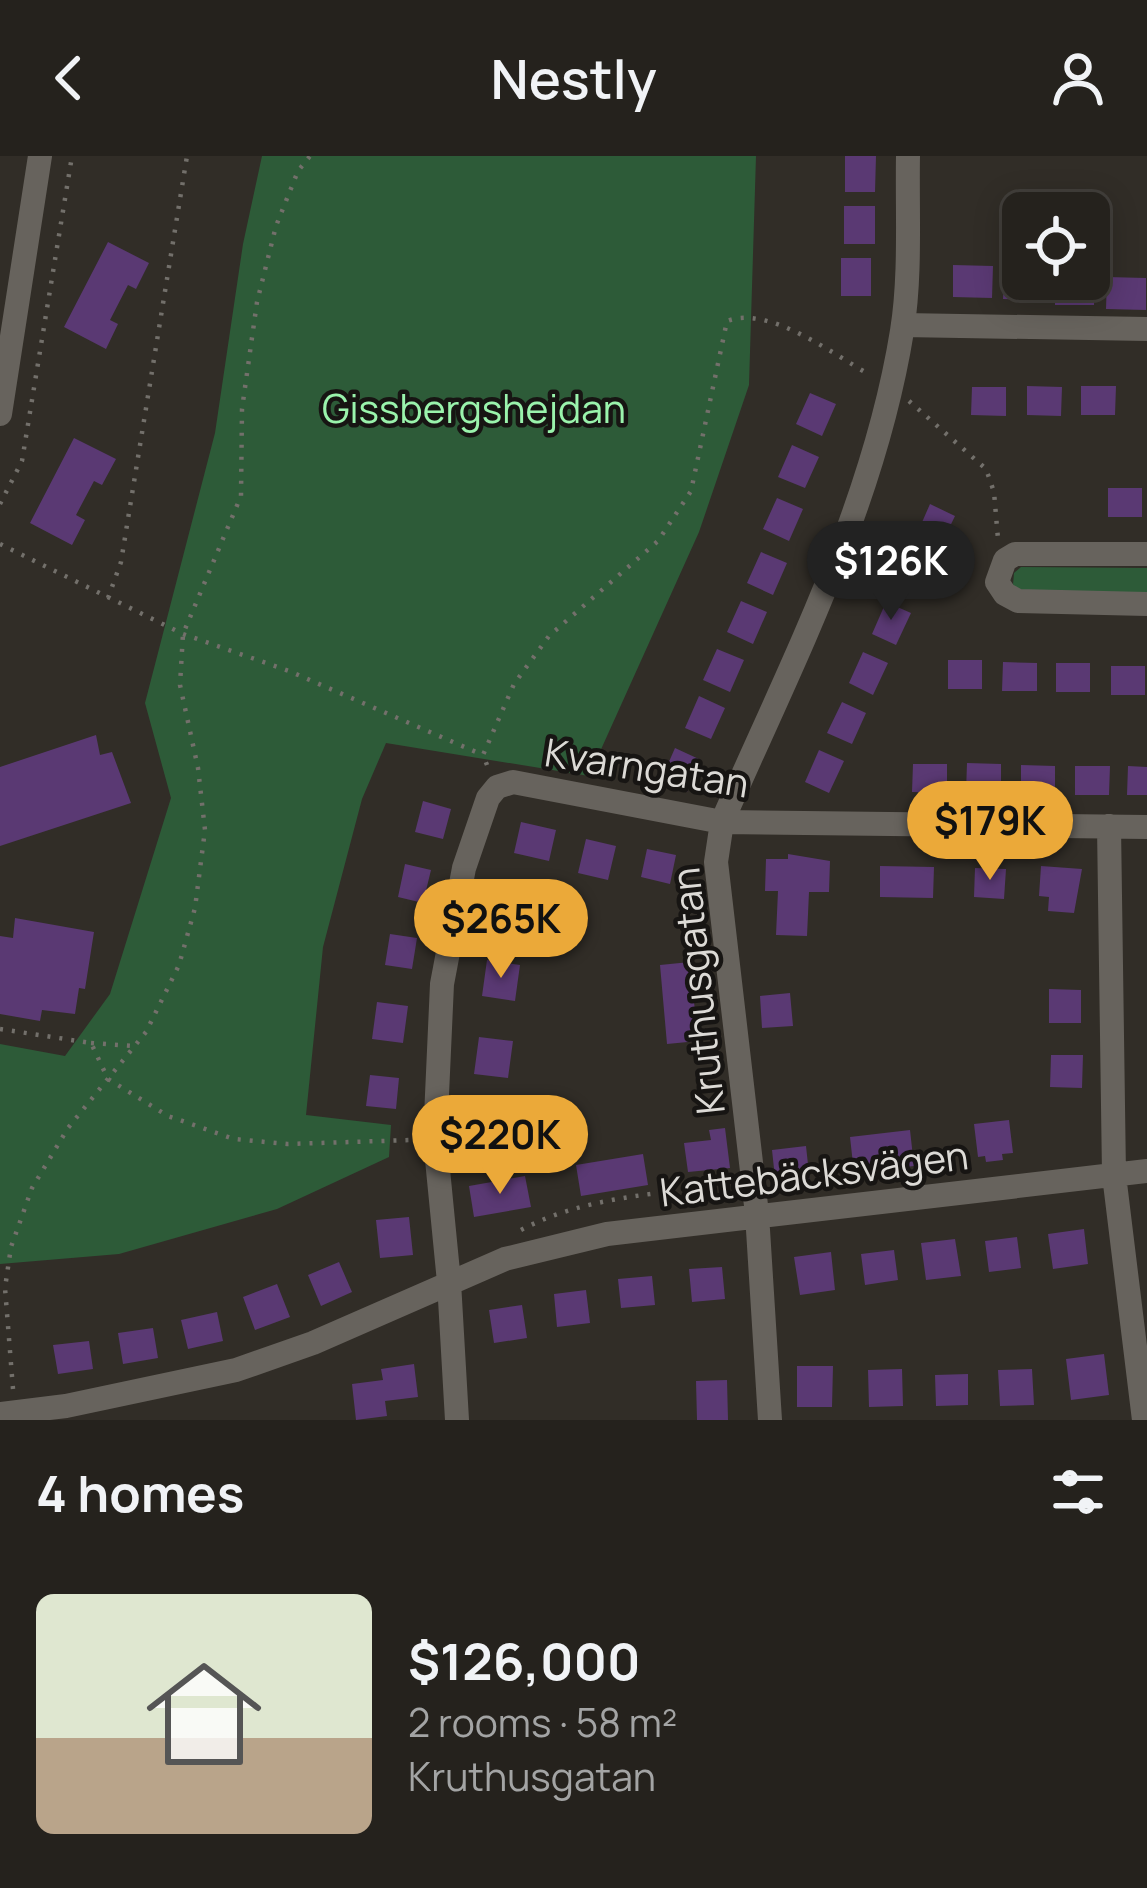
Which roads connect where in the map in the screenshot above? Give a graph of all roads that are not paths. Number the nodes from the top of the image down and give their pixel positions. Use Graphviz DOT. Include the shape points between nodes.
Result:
graph roads {
  1 [pos="40,156"];
  2 [pos="908,156"];
  3 [pos="903,325"];
  4 [pos="1147,329"];
  5 [pos="0,415"];
  6 [pos="1147,554"];
  7 [pos="1147,604"];
  8 [pos="722,822"];
  9 [pos="1108,826"];
  10 [pos="1147,827"];
  11 [pos="1147,1171"];
  12 [pos="1114,1174"];
  13 [pos="757,1214"];
  14 [pos="449,1282"];
  15 [pos="10,1415"];
  16 [pos="457,1420"];
  17 [pos="770,1420"];
  18 [pos="1144,1420"];
  1 -- 5 [label="street"];
  2 -- 3 [label="street, Kruthusgatan"];
  3 -- 4 [label="street"];
  3 -- 8 [label="street, Kruthusgatan" via="866,482 833,573"];
  6 -- 7 [label="street" via="1015,554 997,582 1018,601"];
  8 -- 9 [label="street, Kvarngatan"];
  8 -- 13 [label="street, Kruthusgatan" via="716,862"];
  8 -- 14 [label="street, Kvarngatan" via="513,782 488,798 464,868 442,985 435,1139"];
  9 -- 10 [label="street, Kvarngatan"];
  9 -- 12 [label="street"];
  11 -- 12 [label="street, Kattebäcksvägen"];
  12 -- 13 [label="street, Kattebäcksvägen"];
  12 -- 18 [label="street"];
  13 -- 14 [label="street, Kattebäcksvägen" via="607,1234"];
  13 -- 17 [label="street, Kruthusgatan"];
  14 -- 15 [label="street, Kattebäcksvägen" via="236,1370"];
  14 -- 16 [label="street"];
}
